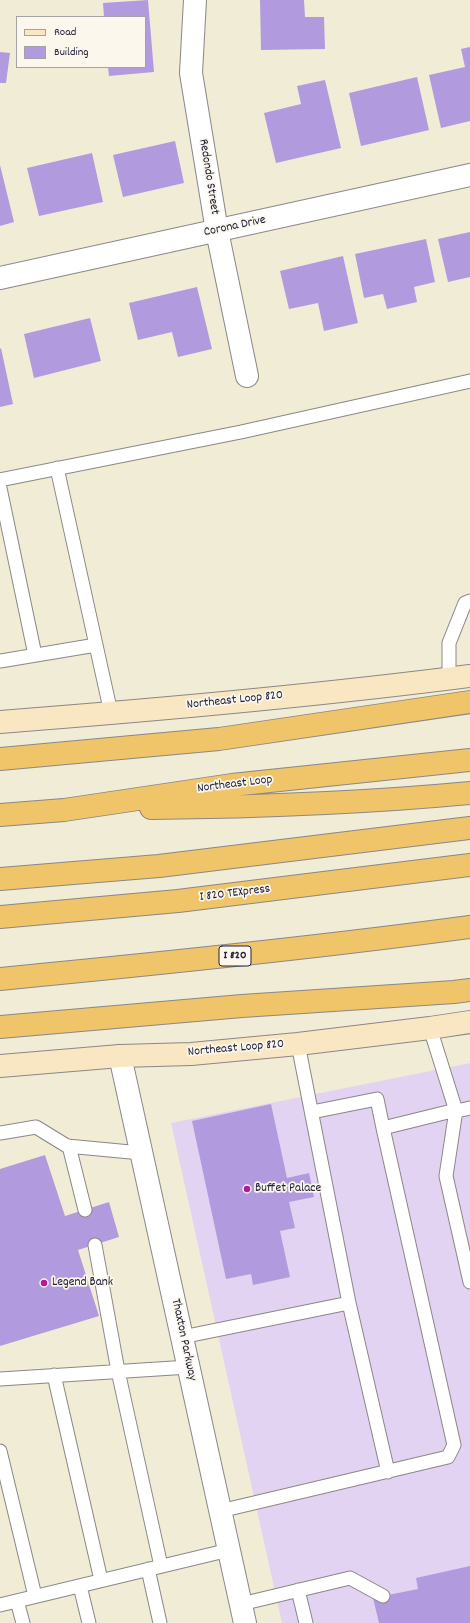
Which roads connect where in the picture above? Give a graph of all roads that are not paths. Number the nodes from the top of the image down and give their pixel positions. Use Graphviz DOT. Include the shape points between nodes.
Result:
graph roads {
  1 [pos="195,0"];
  2 [pos="470,175"];
  3 [pos="217,231"];
  4 [pos="0,278"];
  5 [pos="247,376"];
  6 [pos="470,381"];
  7 [pos="57,468"];
  8 [pos="0,480"];
  9 [pos="0,488"];
  10 [pos="470,601"];
  11 [pos="96,645"];
  12 [pos="35,655"];
  13 [pos="0,661"];
  14 [pos="459,677"];
  15 [pos="470,702"];
  16 [pos="111,713"];
  17 [pos="0,722"];
  18 [pos="0,759"];
  19 [pos="470,760"];
  20 [pos="470,793"];
  21 [pos="64,810"];
  22 [pos="0,815"];
  23 [pos="470,828"];
  24 [pos="470,865"];
  25 [pos="0,879"];
  26 [pos="0,917"];
  27 [pos="470,927"];
  28 [pos="0,979"];
  29 [pos="470,990"];
  30 [pos="470,1022"];
  31 [pos="0,1027"];
  32 [pos="430,1028"];
  33 [pos="298,1044"];
  34 [pos="120,1056"];
  35 [pos="0,1066"];
  36 [pos="470,1108"];
  37 [pos="456,1110"];
  38 [pos="312,1112"];
  39 [pos="383,1128"];
  40 [pos="0,1133"];
  41 [pos="69,1146"];
  42 [pos="141,1153"];
  43 [pos="85,1210"];
  44 [pos="95,1245"];
  45 [pos="470,1282"];
  46 [pos="349,1303"];
  47 [pos="182,1337"];
  48 [pos="189,1368"];
  49 [pos="118,1372"];
  50 [pos="54,1375"];
  51 [pos="0,1379"];
  52 [pos="0,1451"];
  53 [pos="388,1472"];
  54 [pos="220,1511"];
  55 [pos="229,1550"];
  56 [pos="161,1566"];
  57 [pos="148,1569"];
  58 [pos="102,1580"];
  59 [pos="80,1586"];
  60 [pos="298,1590"];
  61 [pos="35,1596"];
  62 [pos="383,1596"];
  63 [pos="17,1601"];
  64 [pos="0,1605"];
  65 [pos="243,1614"];
  66 [pos="23,1623"];
  67 [pos="89,1623"];
  68 [pos="160,1623"];
  69 [pos="306,1623"];
  1 -- 3 [label="street, Redondo Street" via="192,73"];
  2 -- 3 [label="street, Corona Drive"];
  3 -- 4 [label="street, Corona Drive"];
  3 -- 5 [label="street, Redondo Street"];
  6 -- 7 [label="lane" via="242,432"];
  7 -- 8 [label="lane"];
  7 -- 11 [label="lane"];
  9 -- 12 [label="lane"];
  10 -- 14 [label="lane" via="464,603 449,643"];
  11 -- 12 [label="lane"];
  11 -- 16 [label="lane"];
  12 -- 13 [label="lane"];
  14 -- 16 [label="main road, Northeast Loop 820"];
  15 -- 18 [label="highway" via="219,739"];
  16 -- 17 [label="main road, Northeast Loop 820"];
  19 -- 21 [label="highway, Northeast Loop" via="232,785"];
  20 -- 21 [label="highway" via="232,807"];
  21 -- 22 [label="highway, Northeast Loop"];
  23 -- 25 [label="highway" via="158,866"];
  24 -- 26 [label="highway, I 820 TEXpress" via="178,901"];
  27 -- 28 [label="highway, I 820" via="186,961"];
  29 -- 31 [label="highway"];
  30 -- 32 [label="main road, Northeast Loop 820"];
  32 -- 33 [label="main road, Northeast Loop 820"];
  32 -- 37 [label="lane"];
  33 -- 34 [label="main road, Northeast Loop 820" via="191,1054"];
  33 -- 38 [label="lane"];
  34 -- 35 [label="main road, Northeast Loop 820"];
  34 -- 42 [label="street, Thaxton Parkway"];
  36 -- 37 [label="lane"];
  37 -- 39 [label="lane"];
  37 -- 45 [label="lane" via="446,1176"];
  38 -- 39 [label="lane" via="377,1099"];
  38 -- 46 [label="lane"];
  39 -- 53 [label="lane" via="454,1445 448,1457"];
  40 -- 41 [label="lane" via="36,1128"];
  41 -- 42 [label="lane"];
  41 -- 43 [label="lane"];
  42 -- 47 [label="street, Thaxton Parkway"];
  44 -- 49 [label="lane"];
  46 -- 47 [label="lane"];
  46 -- 53 [label="lane"];
  47 -- 48 [label="street, Thaxton Parkway"];
  48 -- 49 [label="lane"];
  48 -- 54 [label="street, Thaxton Parkway"];
  49 -- 50 [label="lane"];
  49 -- 56 [label="lane"];
  50 -- 51 [label="lane"];
  50 -- 58 [label="lane"];
  52 -- 61 [label="lane"];
  53 -- 54 [label="lane"];
  54 -- 55 [label="street, Thaxton Parkway"];
  55 -- 56 [label="lane"];
  55 -- 65 [label="street, Thaxton Parkway"];
  56 -- 57 [label="lane"];
  57 -- 58 [label="lane"];
  57 -- 68 [label="lane"];
  58 -- 59 [label="lane"];
  59 -- 61 [label="lane"];
  59 -- 67 [label="lane"];
  60 -- 62 [label="lane" via="350,1578"];
  60 -- 65 [label="lane"];
  60 -- 69 [label="lane"];
  61 -- 63 [label="lane"];
  63 -- 64 [label="lane"];
  63 -- 66 [label="lane"];
}
